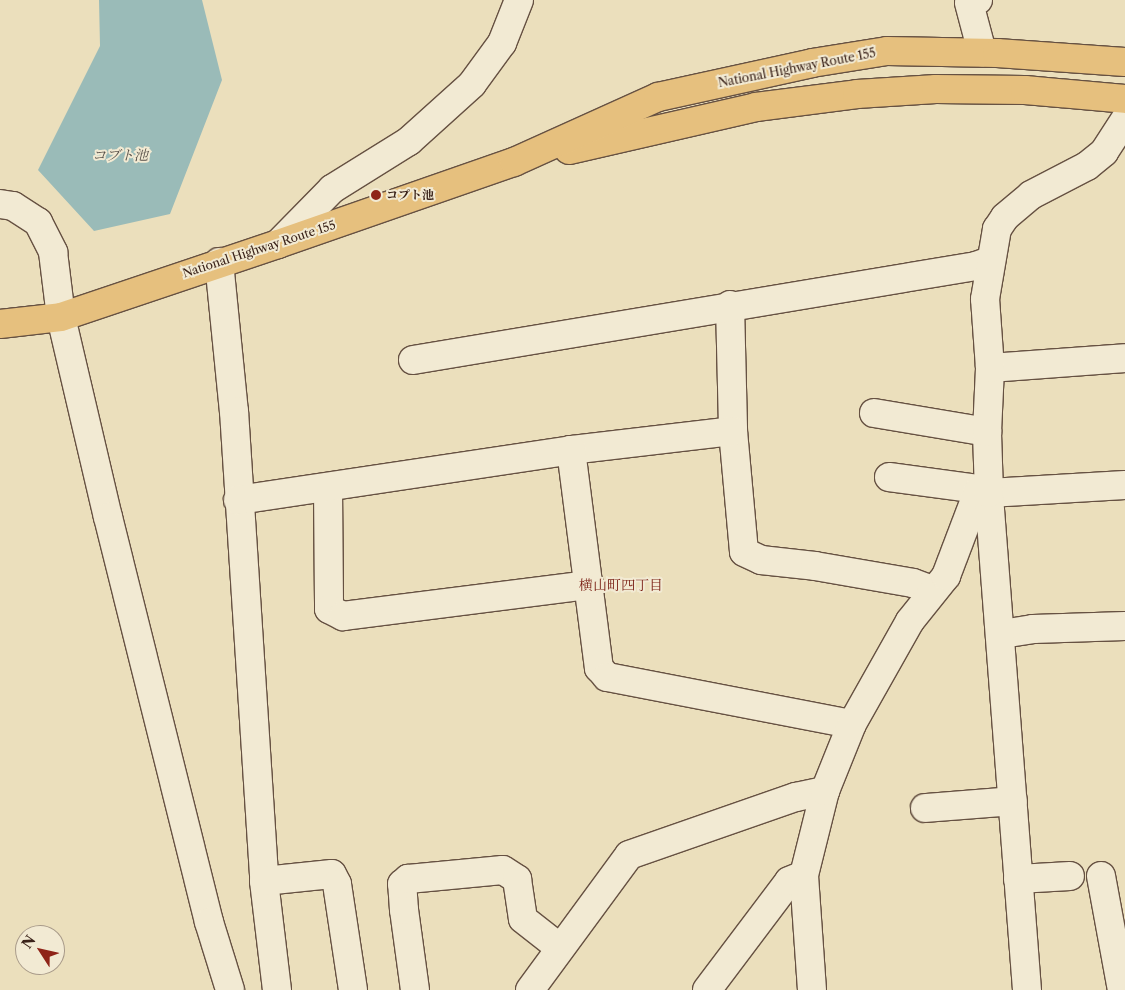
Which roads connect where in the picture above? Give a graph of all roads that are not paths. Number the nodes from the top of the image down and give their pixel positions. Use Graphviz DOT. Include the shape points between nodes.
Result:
graph roads {
  1 [pos="519,0"];
  2 [pos="978,0"];
  3 [pos="982,52"];
  4 [pos="1125,62"];
  5 [pos="1125,99"];
  6 [pos="1125,120"];
  7 [pos="514,162"];
  8 [pos="0,204"];
  9 [pos="278,244"];
  10 [pos="990,260"];
  11 [pos="219,262"];
  12 [pos="730,304"];
  13 [pos="60,317"];
  14 [pos="0,324"];
  15 [pos="1125,358"];
  16 [pos="413,360"];
  17 [pos="990,368"];
  18 [pos="874,413"];
  19 [pos="734,431"];
  20 [pos="987,432"];
  21 [pos="571,450"];
  22 [pos="889,477"];
  23 [pos="1125,485"];
  24 [pos="328,488"];
  25 [pos="984,491"];
  26 [pos="238,500"];
  27 [pos="589,585"];
  28 [pos="932,590"];
  29 [pos="1125,626"];
  30 [pos="1002,634"];
  31 [pos="852,724"];
  32 [pos="825,791"];
  33 [pos="1013,801"];
  34 [pos="925,808"];
  35 [pos="804,875"];
  36 [pos="1070,876"];
  37 [pos="1101,876"];
  38 [pos="1018,879"];
  39 [pos="264,881"];
  40 [pos="560,948"];
  41 [pos="230,990"];
  42 [pos="277,990"];
  43 [pos="353,990"];
  44 [pos="415,990"];
  45 [pos="530,990"];
  46 [pos="707,990"];
  47 [pos="812,990"];
  48 [pos="1027,990"];
  49 [pos="1122,990"];
  1 -- 9 [label="street" via="502,43 472,84 409,141 332,189"];
  2 -- 3 [label="street" via="969,3"];
  3 -- 4 [label="highway, National Highway Route 155"];
  3 -- 7 [label="highway, National Highway Route 155" via="887,51 812,63 658,97"];
  5 -- 7 [label="highway, National Highway Route 155" via="1025,90 946,89 857,94 756,107"];
  6 -- 10 [label="street" via="1104,152 1087,166 1031,195 1005,217 997,229"];
  7 -- 9 [label="highway, National Highway Route 155"];
  8 -- 13 [label="street" via="13,206 38,222 53,252"];
  9 -- 11 [label="highway, National Highway Route 155"];
  10 -- 12 [label="street" via="976,266"];
  10 -- 17 [label="street" via="985,299"];
  11 -- 13 [label="highway, National Highway Route 155"];
  11 -- 26 [label="street" via="234,411"];
  12 -- 16 [label="street"];
  12 -- 19 [label="street"];
  13 -- 14 [label="highway, National Highway Route 155"];
  13 -- 41 [label="street" via="209,922"];
  15 -- 17 [label="street"];
  17 -- 20 [label="street"];
  18 -- 20 [label="street"];
  19 -- 21 [label="street"];
  19 -- 28 [label="street" via="744,552 760,560 913,583"];
  20 -- 25 [label="street"];
  21 -- 24 [label="street"];
  21 -- 27 [label="street"];
  22 -- 25 [label="street"];
  23 -- 25 [label="street"];
  24 -- 26 [label="street"];
  24 -- 27 [label="street" via="329,609 343,616"];
  25 -- 28 [label="street" via="946,576"];
  25 -- 30 [label="street"];
  26 -- 39 [label="street"];
  27 -- 31 [label="street" via="598,668 607,677"];
  28 -- 31 [label="street" via="910,621"];
  29 -- 30 [label="street"];
  30 -- 33 [label="street"];
  31 -- 32 [label="street"];
  32 -- 35 [label="street"];
  32 -- 40 [label="street" via="796,797 629,854"];
  33 -- 34 [label="street"];
  33 -- 38 [label="street"];
  35 -- 46 [label="street" via="789,881"];
  35 -- 47 [label="street"];
  36 -- 38 [label="street"];
  37 -- 49 [label="street"];
  38 -- 48 [label="street"];
  39 -- 42 [label="street"];
  39 -- 43 [label="street" via="332,874 337,884"];
  40 -- 44 [label="street" via="523,919 517,879 503,870 408,879 402,884"];
  40 -- 45 [label="street"];
}
